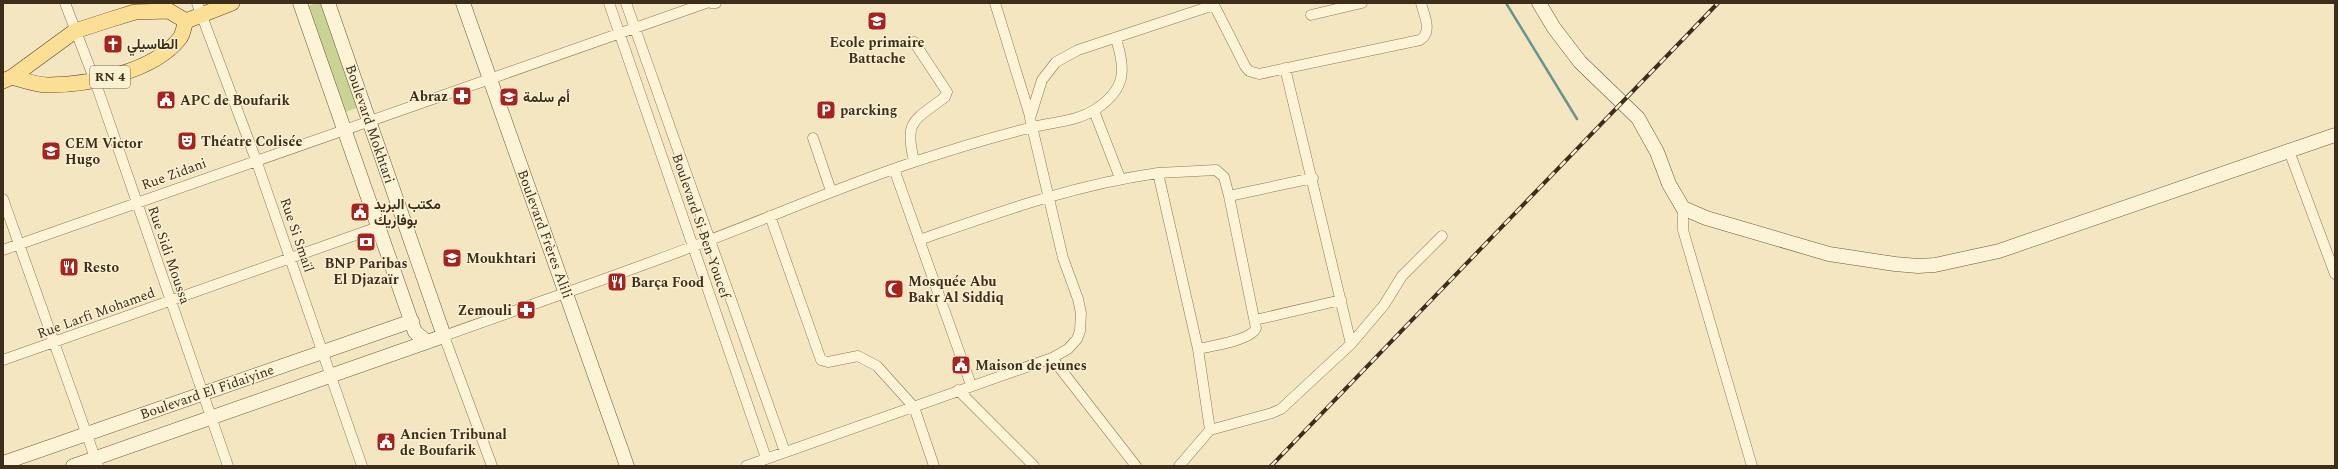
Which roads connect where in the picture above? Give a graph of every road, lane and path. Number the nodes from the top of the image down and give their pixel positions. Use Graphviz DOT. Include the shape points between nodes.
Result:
graph roads {
  1 [pos="65,3"];
  2 [pos="232,3"];
  3 [pos="300,3"];
  4 [pos="328,3"];
  5 [pos="463,3"];
  6 [pos="609,3"];
  7 [pos="626,3"];
  8 [pos="706,3"];
  9 [pos="711,3"];
  10 [pos="716,3"];
  11 [pos="995,3"];
  12 [pos="1362,3"];
  13 [pos="1421,3"];
  14 [pos="1539,3"];
  15 [pos="1213,4"];
  16 [pos="199,8"];
  17 [pos="1311,15"];
  18 [pos="186,21"];
  19 [pos="635,27"];
  20 [pos="75,31"];
  21 [pos="619,32"];
  22 [pos="1116,39"];
  23 [pos="914,42"];
  24 [pos="1285,68"];
  25 [pos="490,78"];
  26 [pos="7,79"];
  27 [pos="95,81"];
  28 [pos="1094,111"];
  29 [pos="369,121"];
  30 [pos="1031,123"];
  31 [pos="344,130"];
  32 [pos="2335,135"];
  33 [pos="813,138"];
  34 [pos="2289,152"];
  35 [pos="256,160"];
  36 [pos="914,161"];
  37 [pos="894,169"];
  38 [pos="1158,173"];
  39 [pos="1120,178"];
  40 [pos="1313,178"];
  41 [pos="831,191"];
  42 [pos="1050,195"];
  43 [pos="1229,196"];
  44 [pos="3,199"];
  45 [pos="136,203"];
  46 [pos="1683,208"];
  47 [pos="770,216"];
  48 [pos="378,227"];
  49 [pos="1442,236"];
  50 [pos="710,240"];
  51 [pos="919,240"];
  52 [pos="20,244"];
  53 [pos="693,247"];
  54 [pos="3,250"];
  55 [pos="290,257"];
  56 [pos="2335,274"];
  57 [pos="566,292"];
  58 [pos="1341,300"];
  59 [pos="170,301"];
  60 [pos="1255,320"];
  61 [pos="412,321"];
  62 [pos="444,336"];
  63 [pos="55,342"];
  64 [pos="426,342"];
  65 [pos="1351,344"];
  66 [pos="1198,349"];
  67 [pos="323,352"];
  68 [pos="1056,356"];
  69 [pos="3,360"];
  70 [pos="331,375"];
  71 [pos="971,385"];
  72 [pos="958,390"];
  73 [pos="203,394"];
  74 [pos="914,407"];
  75 [pos="210,418"];
  76 [pos="1210,430"];
  77 [pos="87,434"];
  78 [pos="785,452"];
  79 [pos="770,457"];
  80 [pos="96,462"];
  81 [pos="3,463"];
  82 [pos="73,466"];
  83 [pos="228,466"];
  84 [pos="362,466"];
  85 [pos="492,466"];
  86 [pos="627,466"];
  87 [pos="746,466"];
  88 [pos="777,466"];
  89 [pos="934,466"];
  90 [pos="1034,466"];
  91 [pos="1136,466"];
  92 [pos="1179,466"];
  93 [pos="1752,466"];
  1 -- 20 [label="street, Rue Sidi Moussa"];
  2 -- 16 [label="main road"];
  3 -- 31 [label="street, Boulevard Mokhtari"];
  4 -- 29 [label="street, Boulevard Mokhtari"];
  5 -- 25 [label="street, Boulevard Frères Alili"];
  6 -- 21 [label="street, Boulevard Si Ben Youcef"];
  7 -- 19 [label="street, Boulevard Si Ben Youcef"];
  8 -- 19 [label="street, Rue Zidani"];
  9 -- 10 [label="street"];
  11 -- 30 [label="street"];
  12 -- 17 [label="street"];
  13 -- 24 [label="street" via="1427,27 1426,34 1420,40"];
  14 -- 46 [label="street" via="1580,62 1638,118"];
  15 -- 22 [label="street"];
  15 -- 24 [label="street" via="1249,71 1259,74"];
  16 -- 18 [label="main road"];
  16 -- 35 [label="street, Rue Si Smaïl"];
  18 -- 20 [label="main road, RN 4" via="169,12 135,12"];
  18 -- 27 [label="main road, RN 4" via="180,38 158,57 130,70"];
  19 -- 21 [label="street, Rue Zidani"];
  19 -- 50 [label="street, Boulevard Si Ben Youcef"];
  20 -- 26 [label="main road, RN 4"];
  20 -- 27 [label="street, Rue Sidi Moussa"];
  21 -- 25 [label="street, Rue Zidani"];
  21 -- 53 [label="street, Boulevard Si Ben Youcef"];
  22 -- 28 [label="street" via="1123,61 1123,74 1106,102"];
  22 -- 30 [label="street" via="1078,50 1056,62 1042,80"];
  23 -- 36 [label="street" via="947,92 945,97 913,121 909,136"];
  24 -- 40 [label="street"];
  25 -- 29 [label="street, Rue Zidani"];
  25 -- 57 [label="street, Boulevard Frères Alili"];
  26 -- 27 [label="main road, RN 4" via="46,85"];
  27 -- 45 [label="street, Rue Sidi Moussa"];
  28 -- 30 [label="street" via="1074,119"];
  28 -- 39 [label="street"];
  29 -- 31 [label="street, Rue Zidani"];
  29 -- 62 [label="street, Boulevard Mokhtari"];
  30 -- 36 [label="street"];
  30 -- 42 [label="street"];
  31 -- 35 [label="street, Rue Zidani"];
  31 -- 48 [label="street, Boulevard Mokhtari"];
  32 -- 34 [label="street"];
  33 -- 41 [label="street"];
  34 -- 46 [label="street" via="1999,251 1934,265 1918,266 1829,254 1706,218"];
  34 -- 56 [label="street"];
  35 -- 45 [label="street, Rue Zidani"];
  35 -- 55 [label="street, Rue Si Smaïl"];
  36 -- 37 [label="street"];
  37 -- 41 [label="street"];
  37 -- 51 [label="street"];
  38 -- 39 [label="street"];
  38 -- 43 [label="street" via="1216,170 1224,177"];
  38 -- 66 [label="street"];
  39 -- 42 [label="street"];
  40 -- 43 [label="street"];
  40 -- 58 [label="street"];
  41 -- 47 [label="street"];
  42 -- 51 [label="street"];
  42 -- 68 [label="street" via="1063,258 1081,313 1077,339"];
  43 -- 60 [label="street"];
  44 -- 52 [label="street"];
  45 -- 52 [label="street, Rue Zidani"];
  45 -- 59 [label="street, Rue Sidi Moussa"];
  46 -- 93 [label="street" via="1683,230"];
  47 -- 50 [label="street"];
  47 -- 74 [label="street" via="821,360 828,362 850,357 864,358 877,366"];
  48 -- 55 [label="street, Rue Larfi Mohamed"];
  48 -- 61 [label="street, Boulevard Mokhtari"];
  49 -- 65 [label="street" via="1402,276 1384,305"];
  50 -- 53 [label="street"];
  50 -- 78 [label="street, Boulevard Si Ben Youcef"];
  51 -- 71 [label="street"];
  52 -- 54 [label="street, Rue Zidani"];
  52 -- 63 [label="street"];
  53 -- 57 [label="street"];
  53 -- 79 [label="street, Boulevard Si Ben Youcef"];
  55 -- 59 [label="street, Rue Larfi Mohamed"];
  55 -- 67 [label="street, Rue Si Smaïl"];
  57 -- 62 [label="street"];
  57 -- 86 [label="street, Boulevard Frères Alili"];
  58 -- 60 [label="street"];
  58 -- 65 [label="street"];
  59 -- 63 [label="street, Rue Larfi Mohamed"];
  59 -- 73 [label="street, Rue Sidi Moussa"];
  60 -- 66 [label="street" via="1254,332 1247,337"];
  61 -- 64 [label="street, Boulevard Mokhtari" via="415,332"];
  61 -- 67 [label="street, Boulevard El Fidaiyine"];
  62 -- 64 [label="street, Boulevard El Fidaiyine"];
  62 -- 85 [label="street"];
  63 -- 69 [label="street, Rue Larfi Mohamed"];
  63 -- 77 [label="street"];
  64 -- 70 [label="street, Boulevard El Fidaiyine"];
  65 -- 76 [label="street" via="1281,409"];
  66 -- 76 [label="street"];
  67 -- 70 [label="street, Rue Si Smaïl"];
  67 -- 73 [label="street, Boulevard El Fidaiyine"];
  68 -- 71 [label="street"];
  68 -- 91 [label="street"];
  70 -- 75 [label="street, Boulevard El Fidaiyine"];
  70 -- 84 [label="street, Rue Si Smaïl"];
  71 -- 72 [label="street"];
  72 -- 74 [label="street"];
  72 -- 90 [label="street"];
  73 -- 75 [label="street, Rue Sidi Moussa"];
  73 -- 77 [label="street, Boulevard El Fidaiyine"];
  74 -- 78 [label="street"];
  74 -- 89 [label="street"];
  75 -- 80 [label="street, Boulevard El Fidaiyine"];
  75 -- 83 [label="street, Rue Sidi Moussa"];
  76 -- 92 [label="street"];
  77 -- 80 [label="street"];
  77 -- 81 [label="street, Boulevard El Fidaiyine"];
  78 -- 79 [label="street"];
  79 -- 87 [label="street"];
  79 -- 88 [label="street, Boulevard Si Ben Youcef"];
  80 -- 82 [label="street, Boulevard El Fidaiyine"];
}
